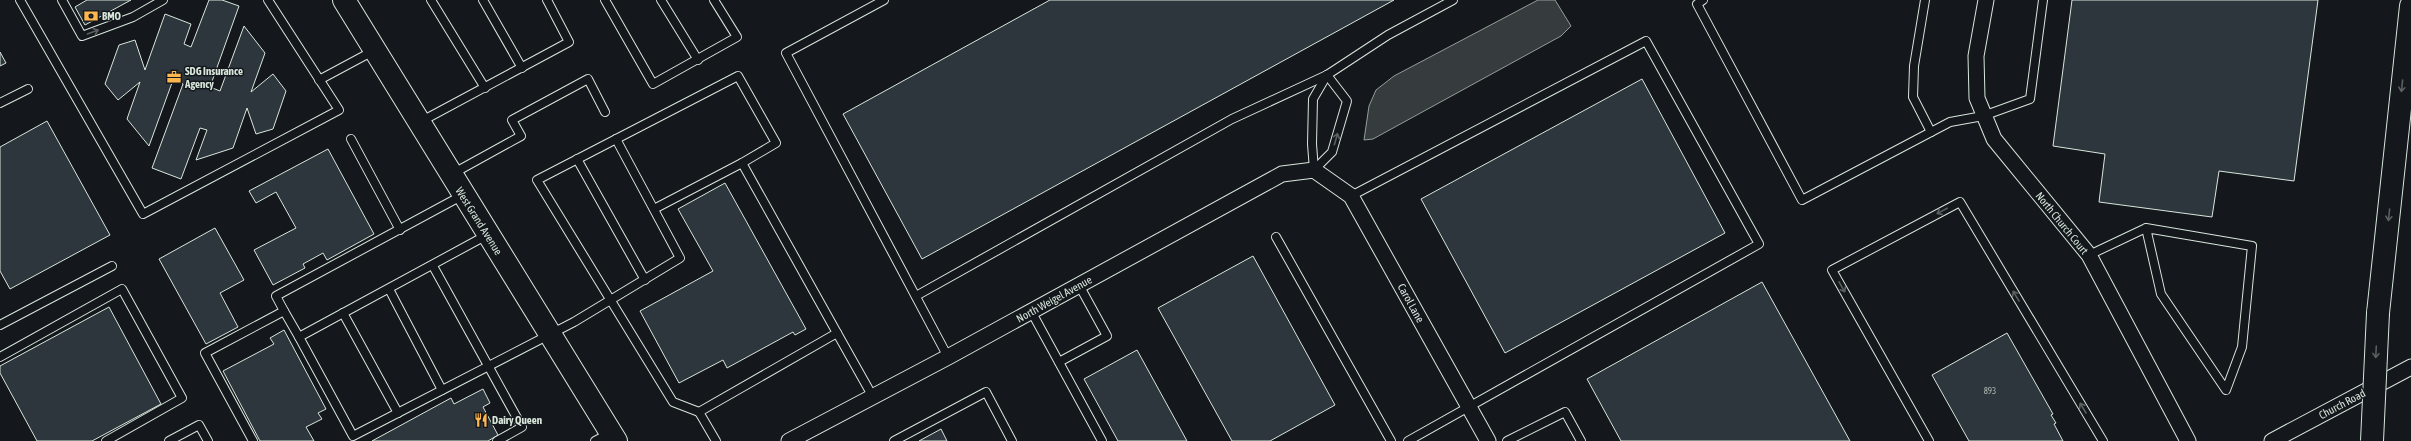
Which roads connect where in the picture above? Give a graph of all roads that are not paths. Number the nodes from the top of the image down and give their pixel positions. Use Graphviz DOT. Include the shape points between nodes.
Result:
graph roads {
  1 [pos="20,0"];
  2 [pos="62,0"];
  3 [pos="163,0"];
  4 [pos="268,0"];
  5 [pos="344,0"];
  6 [pos="431,0"];
  7 [pos="483,0"];
  8 [pos="547,0"];
  9 [pos="605,0"];
  10 [pos="661,0"];
  11 [pos="714,0"];
  12 [pos="884,0"];
  13 [pos="1453,0"];
  14 [pos="1703,0"];
  15 [pos="1925,0"];
  16 [pos="1986,0"];
  17 [pos="2043,0"];
  18 [pos="2411,6"];
  19 [pos="374,50"];
  20 [pos="698,60"];
  21 [pos="522,68"];
  22 [pos="1327,75"];
  23 [pos="319,80"];
  24 [pos="485,88"];
  25 [pos="28,89"];
  26 [pos="0,103"];
  27 [pos="606,112"];
  28 [pos="1983,116"];
  29 [pos="419,123"];
  30 [pos="1931,132"];
  31 [pos="351,139"];
  32 [pos="616,139"];
  33 [pos="577,159"];
  34 [pos="742,163"];
  35 [pos="1318,172"];
  36 [pos="451,175"];
  37 [pos="463,195"];
  38 [pos="1351,196"];
  39 [pos="654,209"];
  40 [pos="2146,228"];
  41 [pos="400,230"];
  42 [pos="488,235"];
  43 [pos="1276,237"];
  44 [pos="2089,255"];
  45 [pos="112,266"];
  46 [pos="433,266"];
  47 [pos="645,280"];
  48 [pos="1079,285"];
  49 [pos="389,289"];
  50 [pos="916,296"];
  51 [pos="611,300"];
  52 [pos="284,311"];
  53 [pos="1032,311"];
  54 [pos="343,313"];
  55 [pos="0,325"];
  56 [pos="837,333"];
  57 [pos="549,334"];
  58 [pos="299,337"];
  59 [pos="0,357"];
  60 [pos="948,357"];
  61 [pos="1059,362"];
  62 [pos="487,366"];
  63 [pos="2411,367"];
  64 [pos="442,390"];
  65 [pos="873,397"];
  66 [pos="1470,408"];
  67 [pos="699,412"];
  68 [pos="398,413"];
  69 [pos="607,438"];
  70 [pos="106,441"];
  71 [pos="169,441"];
  72 [pos="208,441"];
  73 [pos="253,441"];
  74 [pos="497,441"];
  75 [pos="716,441"];
  76 [pos="789,441"];
  77 [pos="894,441"];
  78 [pos="1012,441"];
  79 [pos="1102,441"];
  80 [pos="1391,441"];
  81 [pos="1408,441"];
  82 [pos="1488,441"];
  83 [pos="1507,441"];
  84 [pos="1581,441"];
  85 [pos="1930,441"];
  86 [pos="2103,441"];
  87 [pos="2188,441"];
  88 [pos="2272,441"];
  89 [pos="2372,441"];
  1 -- 23 [label="lane" via="143,214 339,110"];
  2 -- 3 [label="lane, one-way" via="82,36 133,17"];
  4 -- 23 [label="lane"];
  5 -- 19 [label="main road, West Grand Avenue"];
  6 -- 24 [label="lane"];
  7 -- 21 [label="lane"];
  8 -- 21 [label="lane" via="569,42"];
  9 -- 20 [label="lane" via="653,84"];
  10 -- 20 [label="lane"];
  11 -- 20 [label="lane" via="737,37"];
  12 -- 50 [label="lane" via="786,53"];
  13 -- 22 [label="lane" via="1388,35"];
  14 -- 30 [label="lane" via="1697,4 1802,200"];
  15 -- 30 [label="lane" via="1914,66 1913,97"];
  16 -- 28 [label="street, North Church Court" via="1976,56 1976,98"];
  17 -- 28 [label="lane" via="2030,99"];
  18 -- 89 [label="main road, one-way, bridge" via="2378,313"];
  19 -- 23 [label="lane"];
  19 -- 29 [label="main road, West Grand Avenue"];
  21 -- 24 [label="lane"];
  22 -- 35 [label="lane" via="1313,99 1312,144"];
  35 -- 22 [label="lane, one-way" via="1332,152 1347,101"];
  22 -- 50 [label="lane" via="1232,119"];
  24 -- 29 [label="lane"];
  25 -- 26 [label="lane"];
  27 -- 36 [label="lane" via="588,79 512,120 521,136"];
  28 -- 30 [label="lane" via="1950,122"];
  28 -- 44 [label="street, North Church Court" via="1994,139"];
  29 -- 36 [label="main road, West Grand Avenue"];
  31 -- 41 [label="lane"];
  32 -- 33 [label="lane"];
  32 -- 34 [label="lane" via="738,76 776,143"];
  32 -- 39 [label="lane"];
  33 -- 47 [label="lane"];
  33 -- 51 [label="lane" via="537,180"];
  34 -- 39 [label="lane"];
  34 -- 56 [label="lane"];
  35 -- 38 [label="street, Carol Lane"];
  35 -- 48 [label="street, North Weigel Avenue" via="1282,174"];
  36 -- 37 [label="main road, West Grand Avenue"];
  37 -- 41 [label="lane"];
  37 -- 42 [label="main road, West Grand Avenue"];
  38 -- 66 [label="street, Carol Lane"];
  38 -- 66 [label="lane" via="1646,41 1759,244"];
  39 -- 47 [label="lane" via="680,258"];
  40 -- 40 [label="lane" via="2161,294 2226,390 2242,347 2252,246"];
  40 -- 44 [label="lane"];
  41 -- 52 [label="lane" via="276,296"];
  42 -- 46 [label="lane"];
  42 -- 57 [label="main road, West Grand Avenue"];
  43 -- 80 [label="lane"];
  44 -- 87 [label="street, North Church Court"];
  45 -- 55 [label="lane"];
  46 -- 49 [label="lane"];
  46 -- 62 [label="lane"];
  47 -- 51 [label="lane"];
  48 -- 53 [label="street, North Weigel Avenue"];
  48 -- 61 [label="lane" via="1107,336"];
  49 -- 54 [label="lane"];
  49 -- 64 [label="lane"];
  50 -- 60 [label="lane"];
  51 -- 57 [label="lane"];
  51 -- 67 [label="lane" via="673,402"];
  52 -- 58 [label="lane"];
  52 -- 73 [label="lane" via="205,353"];
  53 -- 60 [label="street, North Weigel Avenue"];
  53 -- 61 [label="lane"];
  54 -- 58 [label="lane"];
  54 -- 68 [label="lane"];
  56 -- 65 [label="lane"];
  56 -- 67 [label="lane"];
  57 -- 62 [label="lane"];
  57 -- 69 [label="main road, West Grand Avenue"];
  58 -- 68 [label="lane" via="353,436"];
  59 -- 70 [label="lane" via="122,289 182,398"];
  60 -- 65 [label="street, North Weigel Avenue"];
  61 -- 79 [label="lane"];
  62 -- 64 [label="lane"];
  62 -- 74 [label="lane" via="522,427"];
  63 -- 88 [label="street, Church Road"];
  64 -- 68 [label="lane"];
  65 -- 76 [label="street, North Weigel Avenue"];
  66 -- 81 [label="lane"];
  66 -- 82 [label="street, Carol Lane"];
  67 -- 75 [label="lane"];
  71 -- 72 [label="lane" via="199,425"];
  77 -- 78 [label="lane" via="986,392"];
  83 -- 84 [label="lane" via="1565,412"];
  86 -- 85 [label="lane, one-way" via="1960,202 1832,270"];
}
